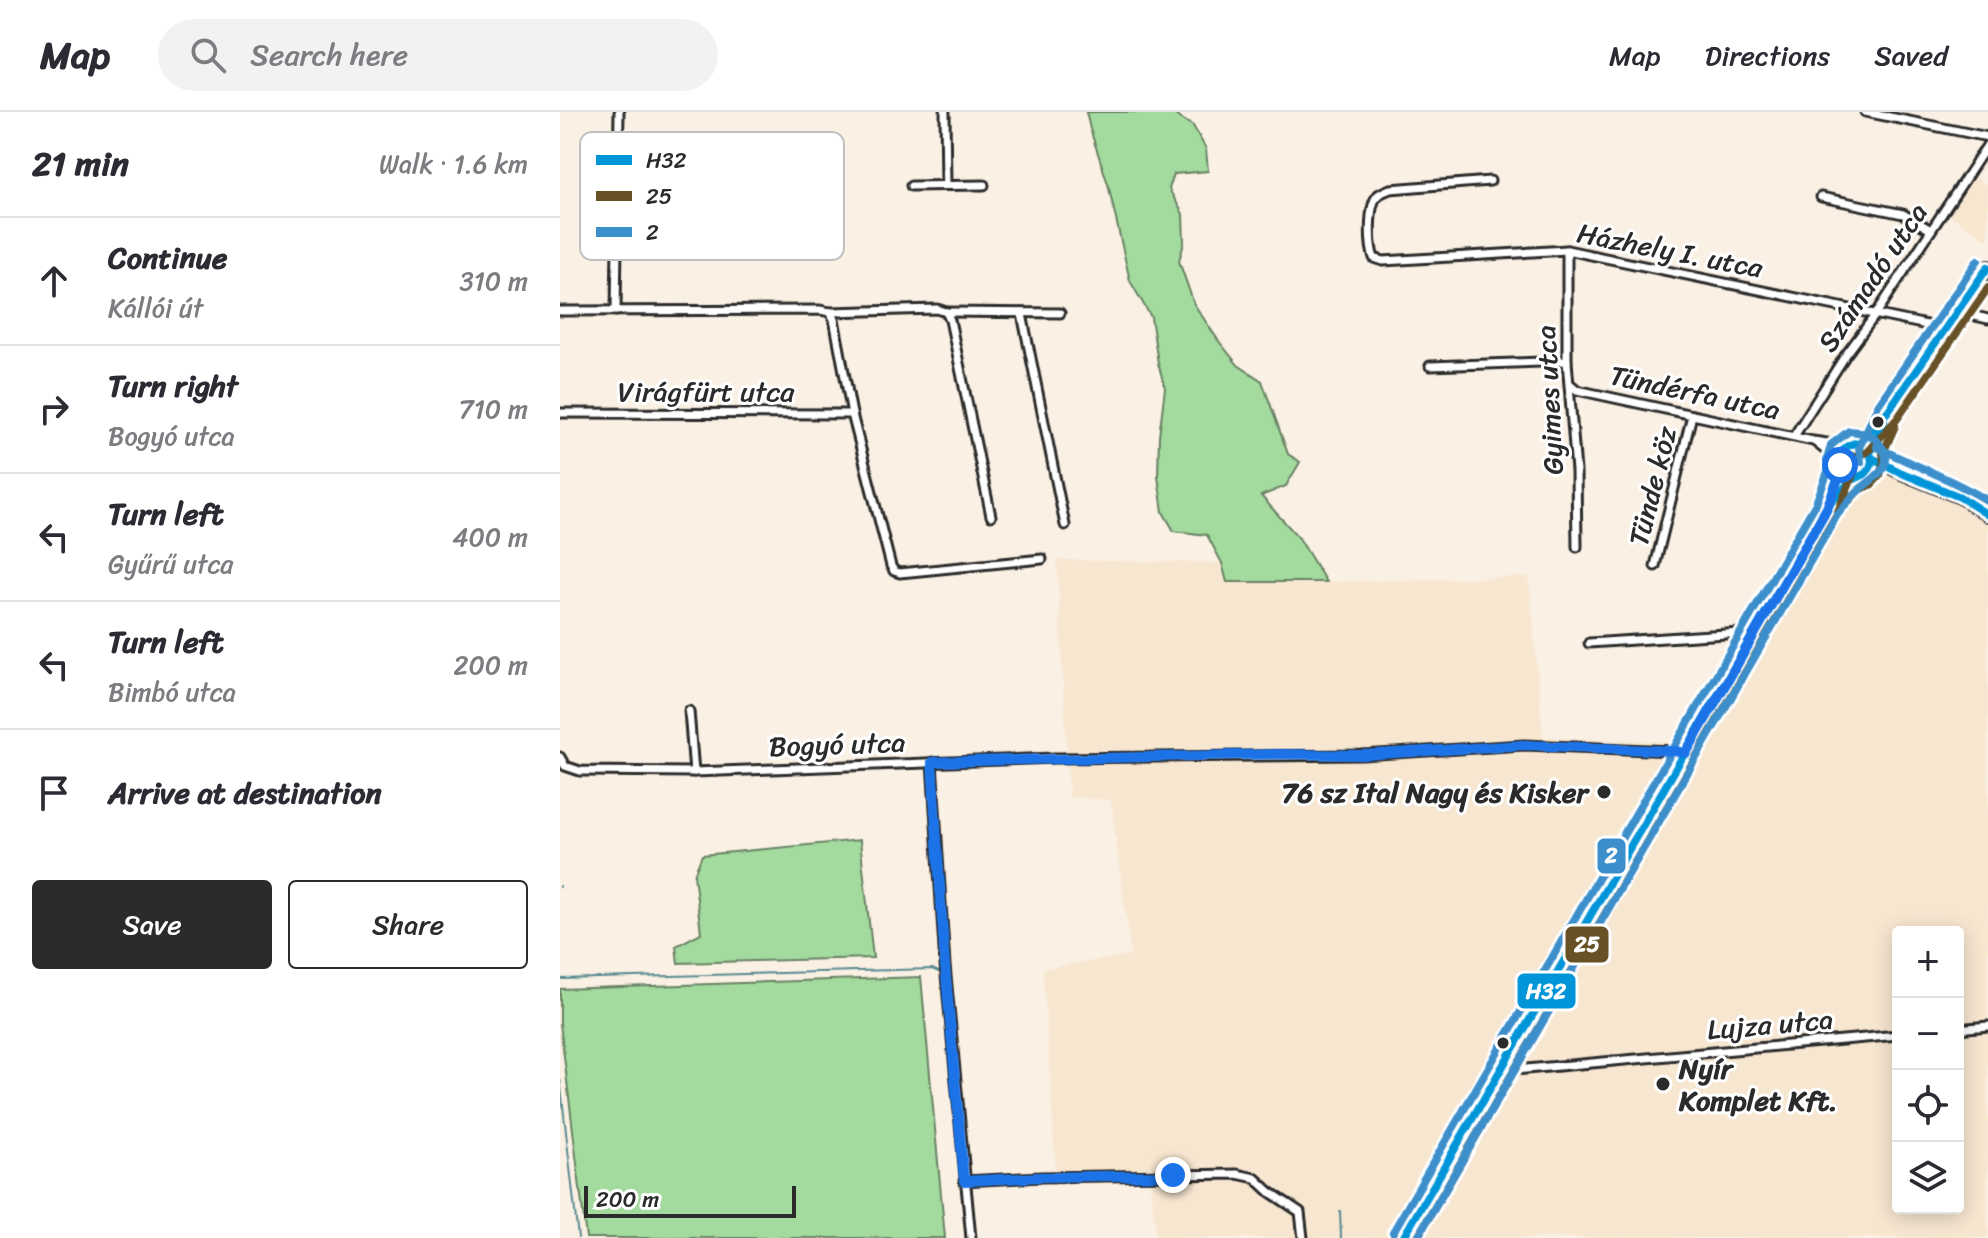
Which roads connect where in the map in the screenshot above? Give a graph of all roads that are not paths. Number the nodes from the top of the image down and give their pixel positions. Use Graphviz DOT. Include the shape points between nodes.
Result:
graph roads {
  1 [pos="619,112"];
  2 [pos="945,112"];
  3 [pos="1865,112"];
  4 [pos="1899,115"];
  5 [pos="619,132"];
  6 [pos="1988,137"];
  7 [pos="1988,144"];
  8 [pos="1490,181"];
  9 [pos="946,185"];
  10 [pos="984,185"];
  11 [pos="911,186"];
  12 [pos="1821,197"];
  13 [pos="1931,230"];
  14 [pos="1567,250"];
  15 [pos="617,260"];
  16 [pos="1988,267"];
  17 [pos="560,311"];
  18 [pos="616,311"];
  19 [pos="830,312"];
  20 [pos="946,312"];
  21 [pos="1958,312"];
  22 [pos="1060,313"];
  23 [pos="1022,314"];
  24 [pos="1876,314"];
  25 [pos="1988,319"];
  26 [pos="1946,329"];
  27 [pos="1567,361"];
  28 [pos="1430,366"];
  29 [pos="1570,384"];
  30 [pos="1888,411"];
  31 [pos="560,413"];
  32 [pos="852,414"];
  33 [pos="1692,415"];
  34 [pos="1794,436"];
  35 [pos="1813,441"];
  36 [pos="1859,443"];
  37 [pos="1847,446"];
  38 [pos="1871,455"];
  39 [pos="1841,465"];
  40 [pos="1902,473"];
  41 [pos="1863,474"];
  42 [pos="1827,508"];
  43 [pos="1988,515"];
  44 [pos="991,516"];
  45 [pos="1065,525"];
  46 [pos="1577,547"];
  47 [pos="1042,559"];
  48 [pos="1655,566"];
  49 [pos="1756,632"];
  50 [pos="1589,643"];
  51 [pos="689,711"];
  52 [pos="1686,753"];
  53 [pos="560,757"];
  54 [pos="932,762"];
  55 [pos="694,772"];
  56 [pos="1988,1026"];
  57 [pos="1964,1028"];
  58 [pos="1892,1036"];
  59 [pos="1502,1070"];
  60 [pos="964,1181"];
  61 [pos="971,1238"];
  62 [pos="1303,1238"];
  63 [pos="1403,1238"];
  1 -- 5 [label="street"];
  2 -- 9 [label="street"];
  3 -- 4 [label="street"];
  4 -- 6 [label="street"];
  7 -- 13 [label="street, Számadó utca"];
  8 -- 14 [label="street, Házhely I. utca" via="1390,189 1378,195 1372,207 1374,258"];
  9 -- 10 [label="street"];
  9 -- 11 [label="street"];
  12 -- 13 [label="street" via="1903,214"];
  13 -- 24 [label="street, Számadó utca"];
  14 -- 24 [label="street, Házhely I. utca"];
  14 -- 27 [label="street, Gyimes utca"];
  15 -- 18 [label="street"];
  16 -- 21 [label="main road"];
  17 -- 18 [label="street"];
  18 -- 19 [label="street"];
  19 -- 20 [label="street"];
  19 -- 32 [label="street"];
  20 -- 23 [label="street"];
  20 -- 44 [label="street"];
  21 -- 25 [label="street"];
  21 -- 26 [label="main road"];
  22 -- 23 [label="street"];
  23 -- 45 [label="street"];
  24 -- 26 [label="street, Házhely I. utca"];
  24 -- 34 [label="street, Számadó utca"];
  26 -- 30 [label="main road"];
  27 -- 28 [label="street"];
  27 -- 29 [label="street, Gyimes utca"];
  29 -- 33 [label="street, Tündérfa utca" via="1577,390"];
  29 -- 46 [label="street, Gyimes utca"];
  30 -- 36 [label="main road"];
  30 -- 38 [label="main road"];
  31 -- 32 [label="street, Virágfürt utca"];
  32 -- 47 [label="street" via="894,571"];
  33 -- 34 [label="street, Tündérfa utca"];
  33 -- 48 [label="street, Tünde köz"];
  34 -- 35 [label="street, Tündérfa utca"];
  35 -- 37 [label="street, Tündérfa utca"];
  35 -- 39 [label="street, Tündérfa utca"];
  36 -- 37 [label="main road"];
  36 -- 38 [label="main road"];
  37 -- 39 [label="main road"];
  38 -- 40 [label="main road"];
  38 -- 41 [label="main road" via="1872,465"];
  39 -- 41 [label="main road" via="1852,476"];
  39 -- 42 [label="main road"];
  40 -- 41 [label="main road"];
  40 -- 43 [label="main road"];
  41 -- 42 [label="main road"];
  42 -- 49 [label="main road"];
  49 -- 50 [label="street"];
  49 -- 52 [label="main road"];
  51 -- 55 [label="street"];
  52 -- 54 [label="street, Bogyó utca" via="1524,745 1362,755"];
  52 -- 59 [label="main road"];
  53 -- 55 [label="street, Bogyó utca" via="565,766 580,771"];
  54 -- 55 [label="street, Bogyó utca"];
  54 -- 60 [label="street"];
  56 -- 57 [label="street"];
  58 -- 59 [label="street, Lujza utca"];
  59 -- 63 [label="main road"];
  60 -- 61 [label="street"];
  60 -- 62 [label="street" via="1237,1174 1255,1178 1300,1212"];
}
